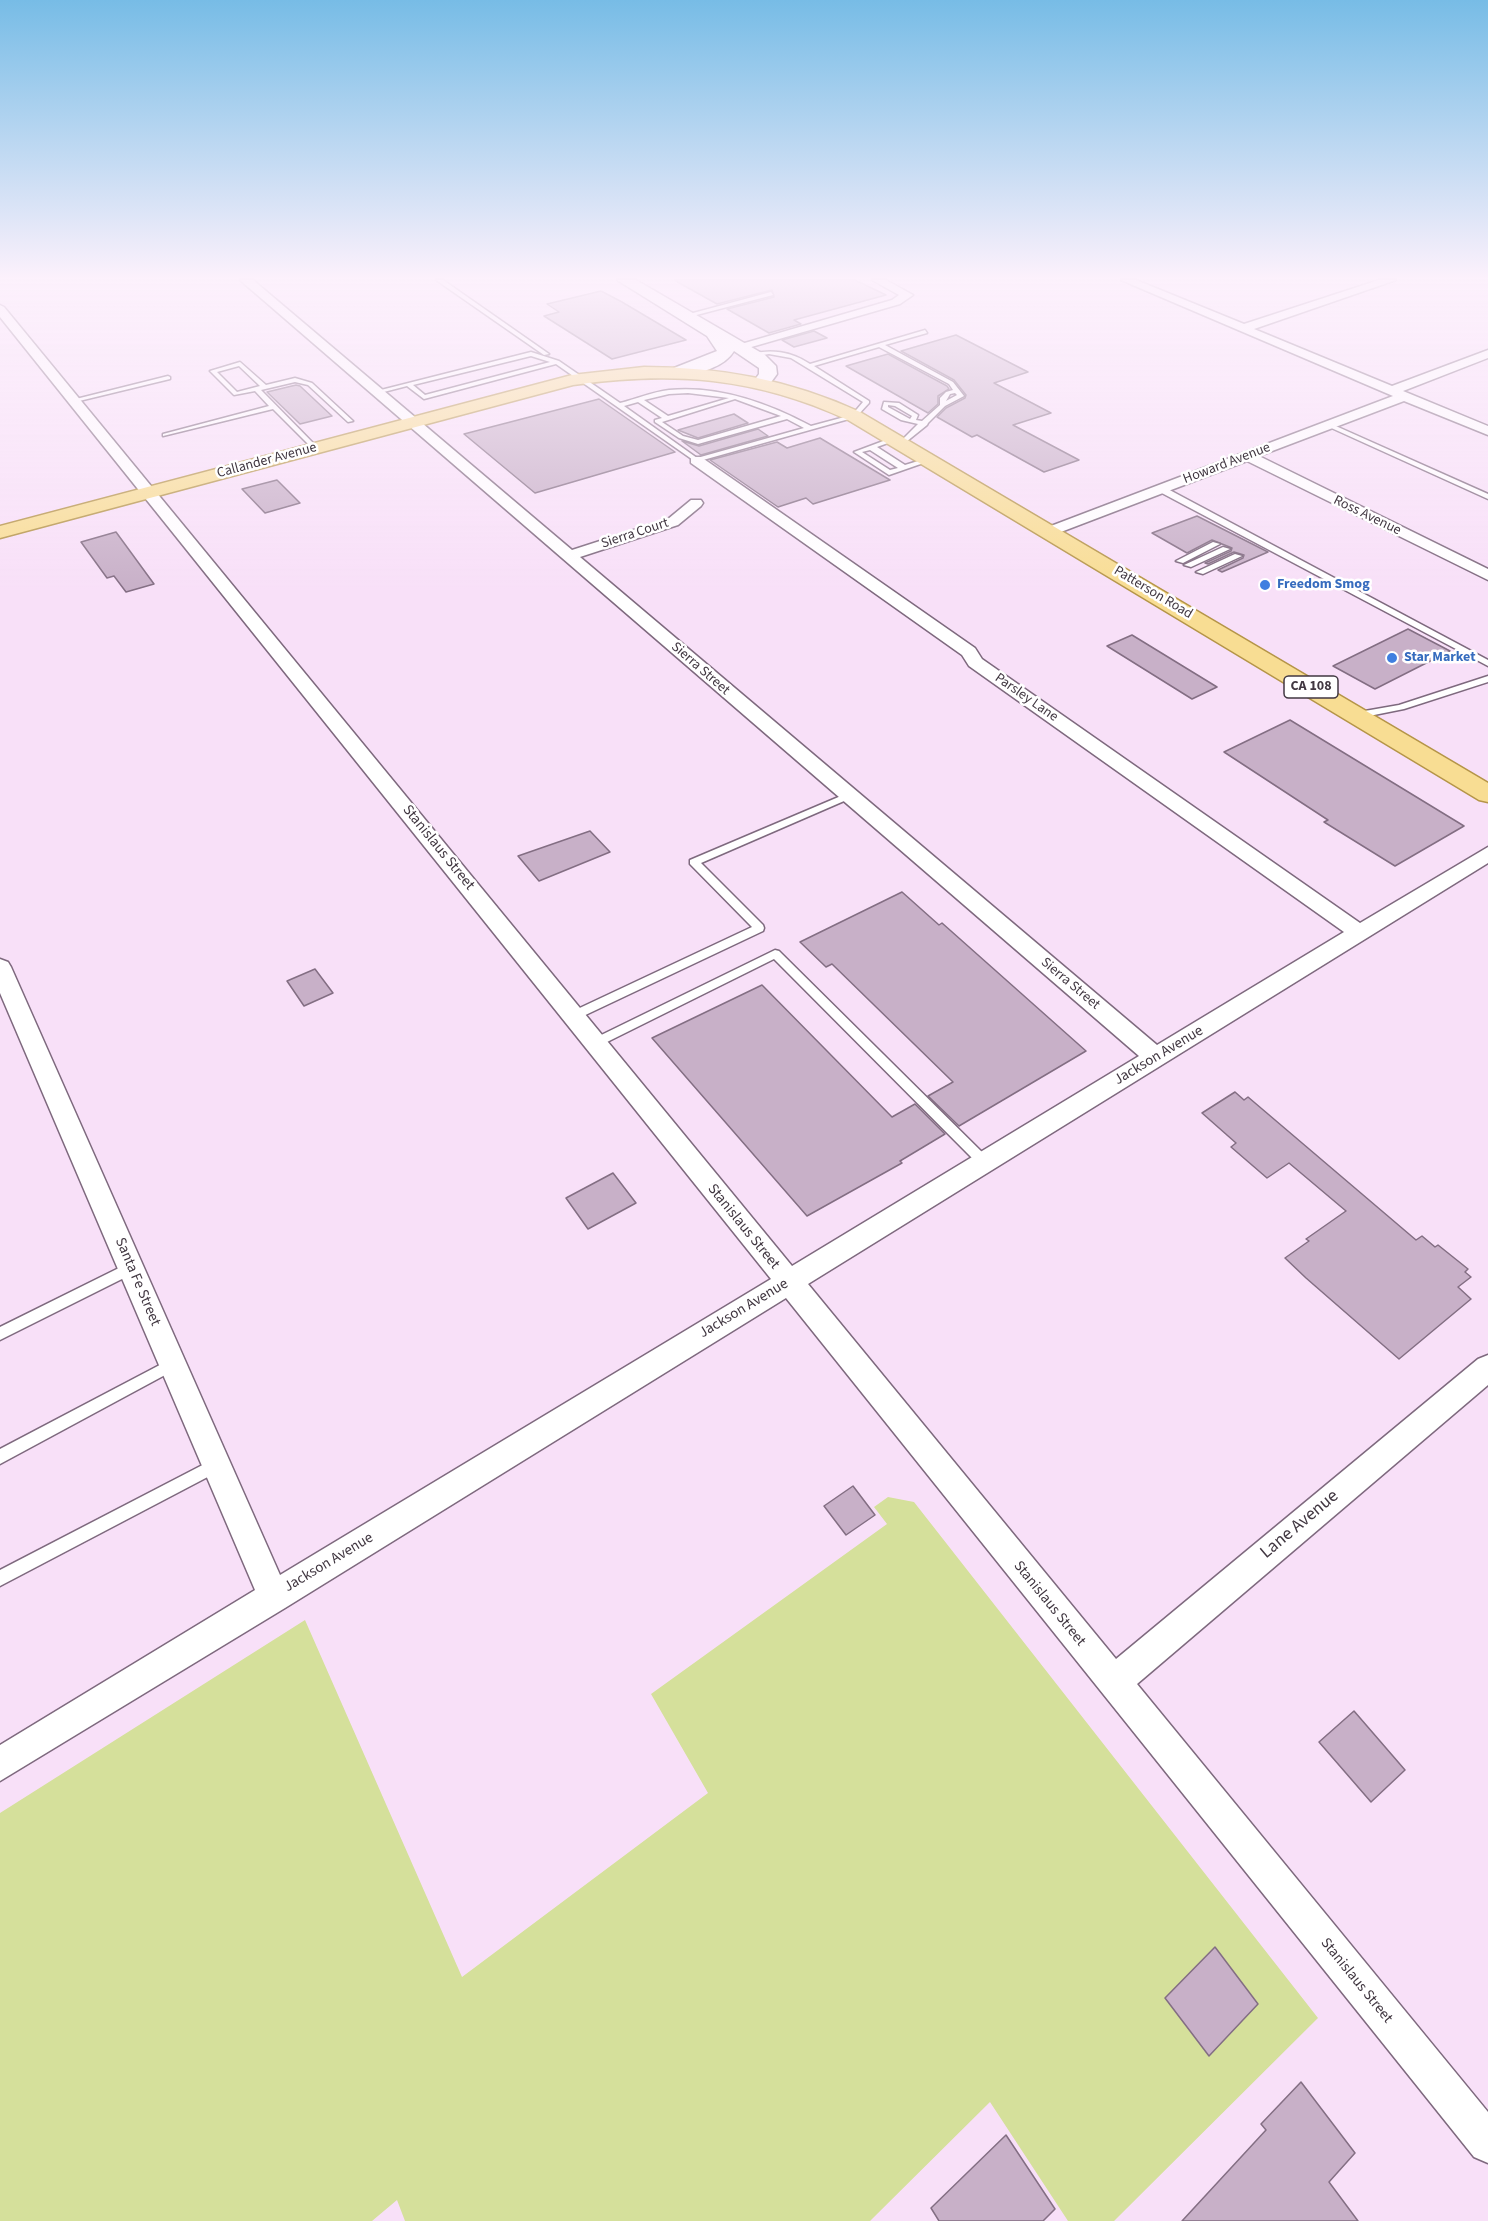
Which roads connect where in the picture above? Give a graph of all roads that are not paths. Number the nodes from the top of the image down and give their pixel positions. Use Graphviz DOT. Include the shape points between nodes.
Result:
graph roads {
  1 [pos="62,384"];
  2 [pos="144,384"];
  3 [pos="226,384"];
  4 [pos="261,384"];
  5 [pos="279,384"];
  6 [pos="309,384"];
  7 [pos="366,384"];
  8 [pos="408,384"];
  9 [pos="474,384"];
  10 [pos="559,384"];
  11 [pos="588,384"];
  12 [pos="772,384"];
  13 [pos="829,384"];
  14 [pos="951,384"];
  15 [pos="1376,384"];
  16 [pos="1420,384"];
  17 [pos="265,387"];
  18 [pos="256,389"];
  19 [pos="376,392"];
  20 [pos="1399,393"];
  21 [pos="816,397"];
  22 [pos="737,398"];
  23 [pos="75,400"];
  24 [pos="640,400"];
  25 [pos="620,405"];
  26 [pos="274,407"];
  27 [pos="860,409"];
  28 [pos="789,416"];
  29 [pos="667,418"];
  30 [pos="350,421"];
  31 [pos="412,423"];
  32 [pos="925,424"];
  33 [pos="1329,425"];
  34 [pos="811,429"];
  35 [pos="1488,431"];
  36 [pos="165,435"];
  37 [pos="897,442"];
  38 [pos="871,447"];
  39 [pos="315,448"];
  40 [pos="1247,456"];
  41 [pos="696,460"];
  42 [pos="928,460"];
  43 [pos="904,468"];
  44 [pos="1161,489"];
  45 [pos="150,493"];
  46 [pos="1488,497"];
  47 [pos="696,503"];
  48 [pos="1048,531"];
  49 [pos="0,532"];
  50 [pos="1216,544"];
  51 [pos="1226,549"];
  52 [pos="568,556"];
  53 [pos="1238,556"];
  54 [pos="1200,572"];
  55 [pos="1488,575"];
  56 [pos="1488,663"];
  57 [pos="1488,679"];
  58 [pos="1359,715"];
  59 [pos="1488,794"];
  60 [pos="848,796"];
  61 [pos="1488,854"];
  62 [pos="1360,933"];
  63 [pos="0,967"];
  64 [pos="573,1016"];
  65 [pos="595,1043"];
  66 [pos="1156,1057"];
  67 [pos="983,1161"];
  68 [pos="131,1268"];
  69 [pos="788,1282"];
  70 [pos="0,1334"];
  71 [pos="173,1364"];
  72 [pos="1488,1368"];
  73 [pos="0,1457"];
  74 [pos="216,1465"];
  75 [pos="0,1578"];
  76 [pos="273,1597"];
  77 [pos="1113,1683"];
  78 [pos="0,1764"];
  79 [pos="1488,2143"];
  1 -- 23 [label="street, Stanislaus Street"];
  2 -- 23 [label="lane"];
  3 -- 18 [label="lane" via="236,394"];
  4 -- 17 [label="lane"];
  5 -- 17 [label="lane"];
  6 -- 30 [label="lane"];
  7 -- 19 [label="street, Sierra Street"];
  8 -- 9 [label="lane" via="423,397"];
  8 -- 19 [label="lane"];
  10 -- 31 [label="main road, Callander Avenue / CA 108"];
  11 -- 25 [label="lane"];
  12 -- 21 [label="main road, Callander Avenue / CA 108"];
  13 -- 27 [label="lane"];
  14 -- 32 [label="lane" via="961,396 944,405"];
  15 -- 20 [label="street"];
  16 -- 20 [label="street, Howard Avenue"];
  17 -- 18 [label="lane"];
  18 -- 26 [label="lane"];
  19 -- 31 [label="street, Sierra Street"];
  20 -- 33 [label="street, Howard Avenue"];
  20 -- 35 [label="street"];
  21 -- 27 [label="main road, Patterson Road / CA 108"];
  22 -- 24 [label="lane" via="669,392"];
  22 -- 28 [label="lane"];
  22 -- 29 [label="lane"];
  23 -- 45 [label="street, Stanislaus Street"];
  24 -- 25 [label="lane"];
  24 -- 29 [label="lane"];
  25 -- 41 [label="lane"];
  26 -- 36 [label="lane"];
  26 -- 39 [label="lane"];
  27 -- 32 [label="lane" via="886,403 884,408 903,419"];
  27 -- 34 [label="lane"];
  27 -- 37 [label="main road, Patterson Road / CA 108"];
  28 -- 29 [label="lane" via="698,442 681,437 657,421"];
  28 -- 34 [label="lane"];
  31 -- 39 [label="main road, Callander Avenue / CA 108"];
  31 -- 52 [label="street, Sierra Street"];
  32 -- 37 [label="lane"];
  33 -- 40 [label="street, Howard Avenue"];
  33 -- 46 [label="lane"];
  34 -- 41 [label="lane"];
  37 -- 38 [label="lane"];
  37 -- 42 [label="main road, Patterson Road / CA 108"];
  38 -- 43 [label="lane"];
  38 -- 43 [label="lane" via="857,452 890,473"];
  39 -- 45 [label="main road, Callander Avenue / CA 108"];
  40 -- 44 [label="street, Howard Avenue"];
  40 -- 55 [label="street, Ross Avenue"];
  41 -- 62 [label="street, Parsley Lane"];
  42 -- 43 [label="lane"];
  42 -- 48 [label="main road, Patterson Road / CA 108"];
  44 -- 48 [label="street, Howard Avenue"];
  44 -- 56 [label="lane"];
  45 -- 49 [label="main road, Callander Avenue / CA 108"];
  45 -- 64 [label="street, Stanislaus Street"];
  47 -- 52 [label="street, Sierra Court" via="673,522"];
  48 -- 58 [label="main road, Patterson Road / CA 108"];
  50 -- 51 [label="lane" via="1184,563"];
  52 -- 60 [label="street, Sierra Street"];
  53 -- 54 [label="lane"];
  57 -- 58 [label="lane"];
  58 -- 59 [label="main road, Patterson Road / CA 108"];
  60 -- 64 [label="lane" via="694,862 759,928"];
  60 -- 66 [label="street, Sierra Street"];
  61 -- 62 [label="street, Jackson Avenue"];
  62 -- 66 [label="street, Jackson Avenue"];
  63 -- 68 [label="street, Santa Fe Street"];
  64 -- 65 [label="street, Stanislaus Street"];
  65 -- 67 [label="lane" via="775,954"];
  65 -- 69 [label="street, Stanislaus Street"];
  66 -- 67 [label="street, Jackson Avenue"];
  67 -- 69 [label="street, Jackson Avenue"];
  68 -- 70 [label="lane"];
  68 -- 71 [label="street, Santa Fe Street"];
  69 -- 76 [label="street, Jackson Avenue"];
  69 -- 77 [label="street, Stanislaus Street"];
  71 -- 73 [label="lane"];
  71 -- 74 [label="street, Santa Fe Street"];
  72 -- 77 [label="street, Lane Avenue"];
  74 -- 75 [label="lane"];
  74 -- 76 [label="street, Santa Fe Street"];
  76 -- 78 [label="street, Jackson Avenue"];
  77 -- 79 [label="street, Stanislaus Street"];
}
